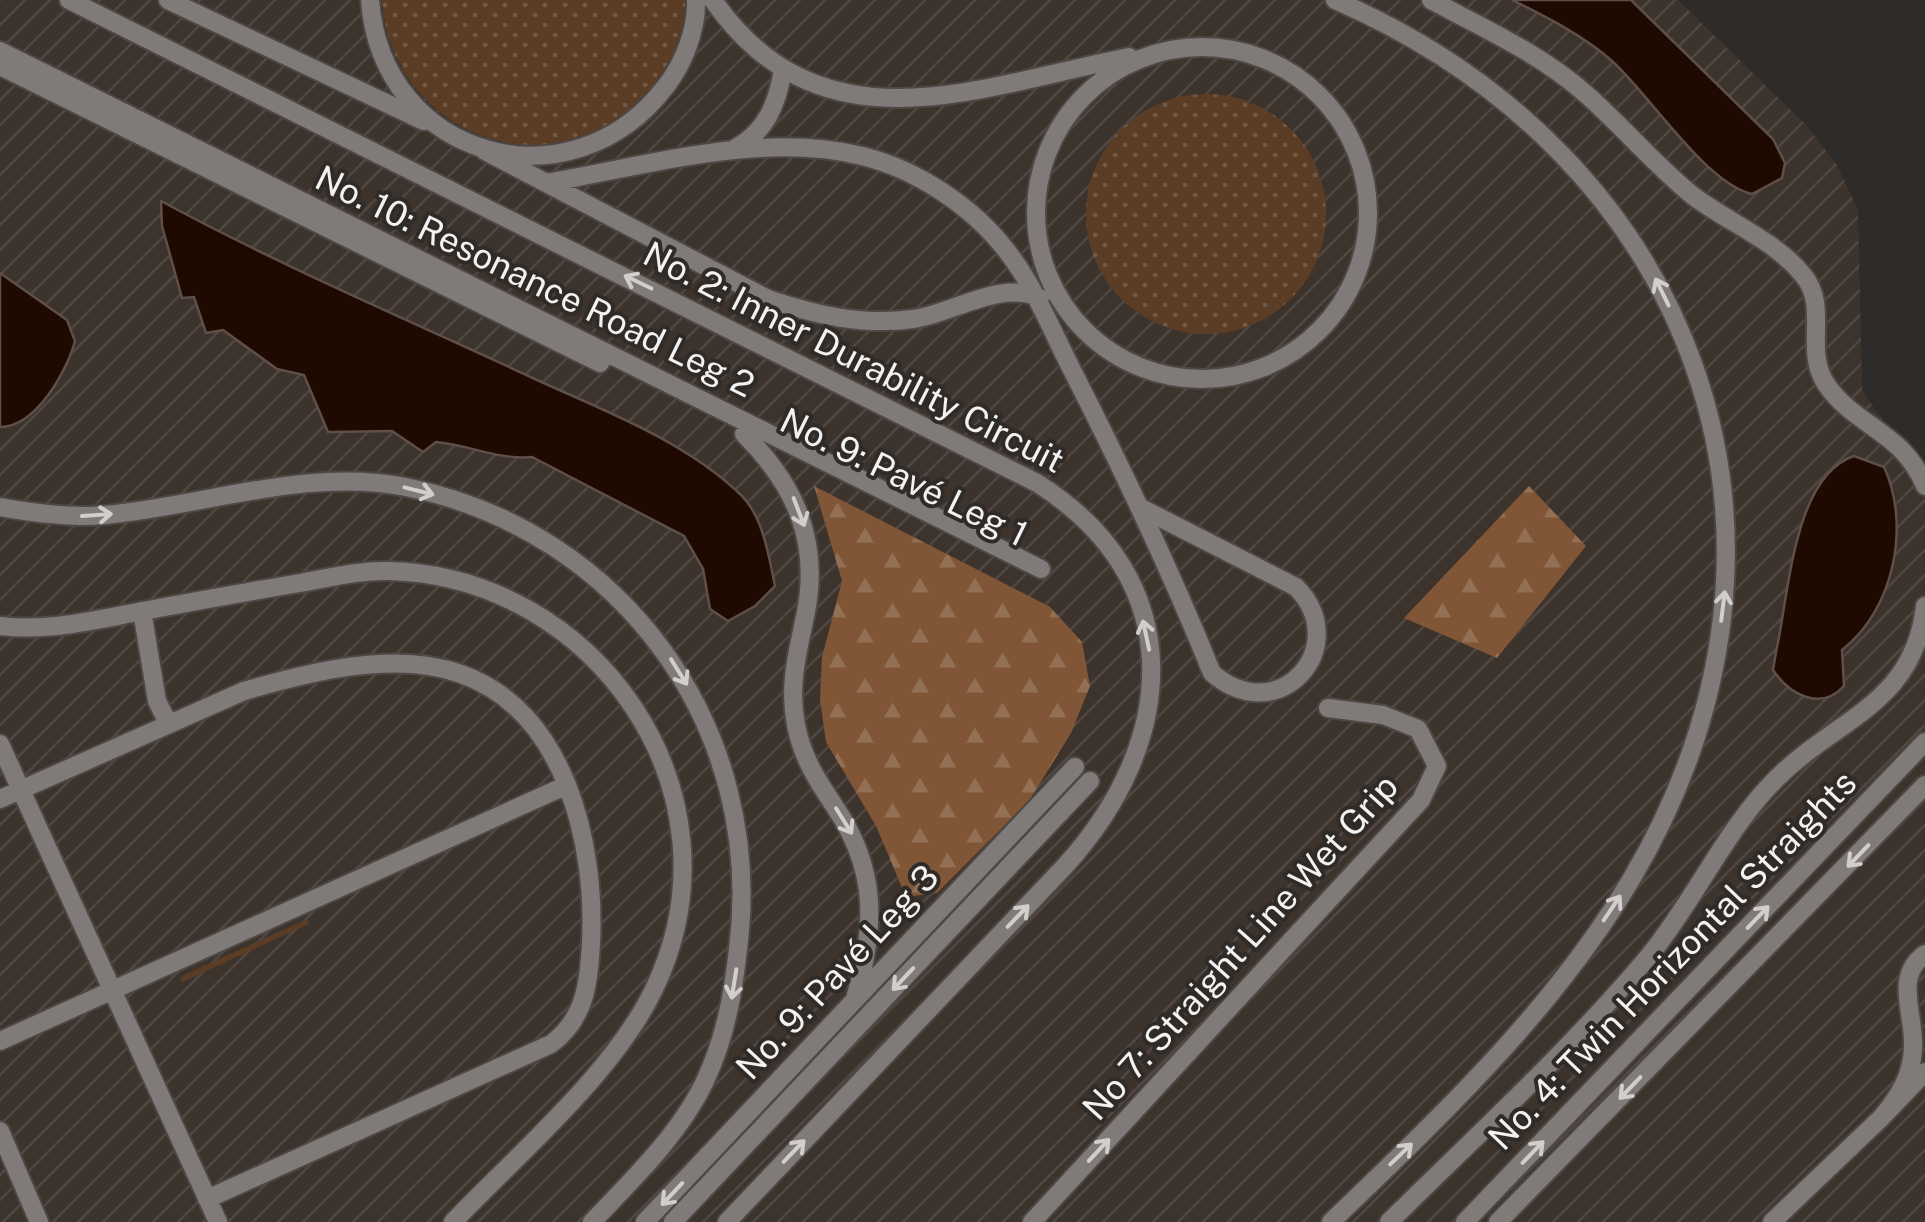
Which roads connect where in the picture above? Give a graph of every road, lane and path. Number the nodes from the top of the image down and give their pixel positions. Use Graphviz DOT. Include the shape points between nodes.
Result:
graph roads {
  1 [pos="69,0"];
  2 [pos="168,0"];
  3 [pos="370,0"];
  4 [pos="696,0"];
  5 [pos="713,0"];
  6 [pos="1336,0"];
  7 [pos="1431,0"];
  8 [pos="0,51"];
  9 [pos="1158,51"];
  10 [pos="0,66"];
  11 [pos="783,69"];
  12 [pos="434,125"];
  13 [pos="484,151"];
  14 [pos="724,153"];
  15 [pos="546,183"];
  16 [pos="1033,294"];
  17 [pos="1074,322"];
  18 [pos="744,434"];
  19 [pos="1925,486"];
  20 [pos="0,506"];
  21 [pos="1144,509"];
  22 [pos="1038,574"];
  23 [pos="1925,606"];
  24 [pos="142,611"];
  25 [pos="0,626"];
  26 [pos="1328,708"];
  27 [pos="168,723"];
  28 [pos="1925,742"];
  29 [pos="0,744"];
  30 [pos="1076,767"];
  31 [pos="1090,782"];
  32 [pos="1925,785"];
  33 [pos="565,786"];
  34 [pos="22,789"];
  35 [pos="0,799"];
  36 [pos="1925,954"];
  37 [pos="112,990"];
  38 [pos="855,1000"];
  39 [pos="0,1040"];
  40 [pos="1925,1072"];
  41 [pos="1882,1118"];
  42 [pos="0,1132"];
  43 [pos="208,1200"];
  44 [pos="39,1222"];
  45 [pos="218,1222"];
  46 [pos="454,1222"];
  47 [pos="592,1222"];
  48 [pos="645,1222"];
  49 [pos="673,1222"];
  50 [pos="727,1222"];
  51 [pos="1032,1222"];
  52 [pos="1331,1222"];
  53 [pos="1389,1222"];
  54 [pos="1465,1222"];
  55 [pos="1498,1222"];
  56 [pos="1772,1222"];
  50 -- 1 [label="street, No. 2: Inner Durability Circuit, one-way" via="1110,812 1138,755 1152,704 1145,625 1126,573 1074,509 1011,469"];
  2 -- 12 [label="street"];
  3 -- 12 [label="street" via="372,31 395,84"];
  4 -- 13 [label="street" via="680,69 645,114 597,145 560,154"];
  5 -- 11 [label="street"];
  52 -- 6 [label="street, one-way" via="1519,1030 1630,880 1693,747 1716,652 1728,552 1720,462 1702,388 1652,270 1609,207 1558,148 1500,97 1400,31"];
  7 -- 19 [label="street" via="1538,57 1688,192 1790,262 1816,295 1814,345 1824,380 1836,397 1900,444"];
  8 -- 22 [label="street, No. 10: Resonance Road Leg 2"];
  9 -- 11 [label="street" via="881,101 848,96"];
  9 -- 17 [label="street" via="1106,75 1064,116 1039,169 1034,227 1046,277"];
  9 -- 17 [label="street" via="1216,46 1273,61 1320,94 1359,160 1369,198 1364,256 1343,304 1308,342 1264,369 1212,380 1161,375 1113,356"];
  10 -- 18 [label="street, No. 9: Pavé Leg 1"];
  11 -- 14 [label="street" via="778,103 749,142"];
  12 -- 13 [label="street"];
  13 -- 15 [label="street"];
  14 -- 15 [label="street"];
  14 -- 16 [label="street" via="798,147 863,156 922,180 966,210 1006,250"];
  15 -- 16 [label="street" via="768,299 814,314 862,322 914,319 1013,292"];
  16 -- 17 [label="street"];
  16 -- 21 [label="street"];
  18 -- 22 [label="street, No. 9: Pavé Leg 1"];
  18 -- 38 [label="street, one-way" via="781,475 804,518 811,586 791,695 803,752 866,866 872,925"];
  20 -- 47 [label="street, one-way" via="103,515 327,483 404,487 462,504 543,542 651,632 695,698 720,758 736,819 742,922 728,1013 707,1078 643,1167"];
  21 -- 21 [label="street" via="1212,673 1228,687 1259,694 1276,692 1304,672 1316,647 1307,598"];
  23 -- 53 [label="street" via="1908,665 1884,694 1778,777 1688,907 1626,982"];
  24 -- 25 [label="street" via="61,626"];
  24 -- 27 [label="street" via="157,700"];
  24 -- 46 [label="street" via="360,572 415,572 463,582 525,604 574,638 632,703 653,739 670,786 680,863 675,919 656,985 610,1056"];
  51 -- 26 [label="street, No 7: Straight Line Wet Grip, one-way" via="1421,800 1436,766 1418,728 1383,715"];
  27 -- 33 [label="street" via="286,680 429,665 507,700 547,746"];
  27 -- 34 [label="street"];
  54 -- 28 [label="street, No. 4: Twin Horizontal Straights, one-way"];
  29 -- 34 [label="street"];
  30 -- 38 [label="street, No. 9: Pavé Leg 3"];
  31 -- 49 [label="street, one-way"];
  32 -- 55 [label="street, No. 4: Twin Horizontal Straights, one-way"];
  33 -- 37 [label="street"];
  33 -- 43 [label="street" via="584,837 592,904 586,990 564,1035"];
  34 -- 35 [label="street"];
  34 -- 37 [label="street"];
  36 -- 41 [label="street" via="1906,981 1913,1049 1906,1084"];
  37 -- 39 [label="street"];
  37 -- 43 [label="street"];
  38 -- 48 [label="street, No. 9: Pavé Leg 3, one-way"];
  40 -- 41 [label="street"];
  41 -- 56 [label="street"];
  42 -- 44 [label="street"];
  43 -- 45 [label="street"];
}
